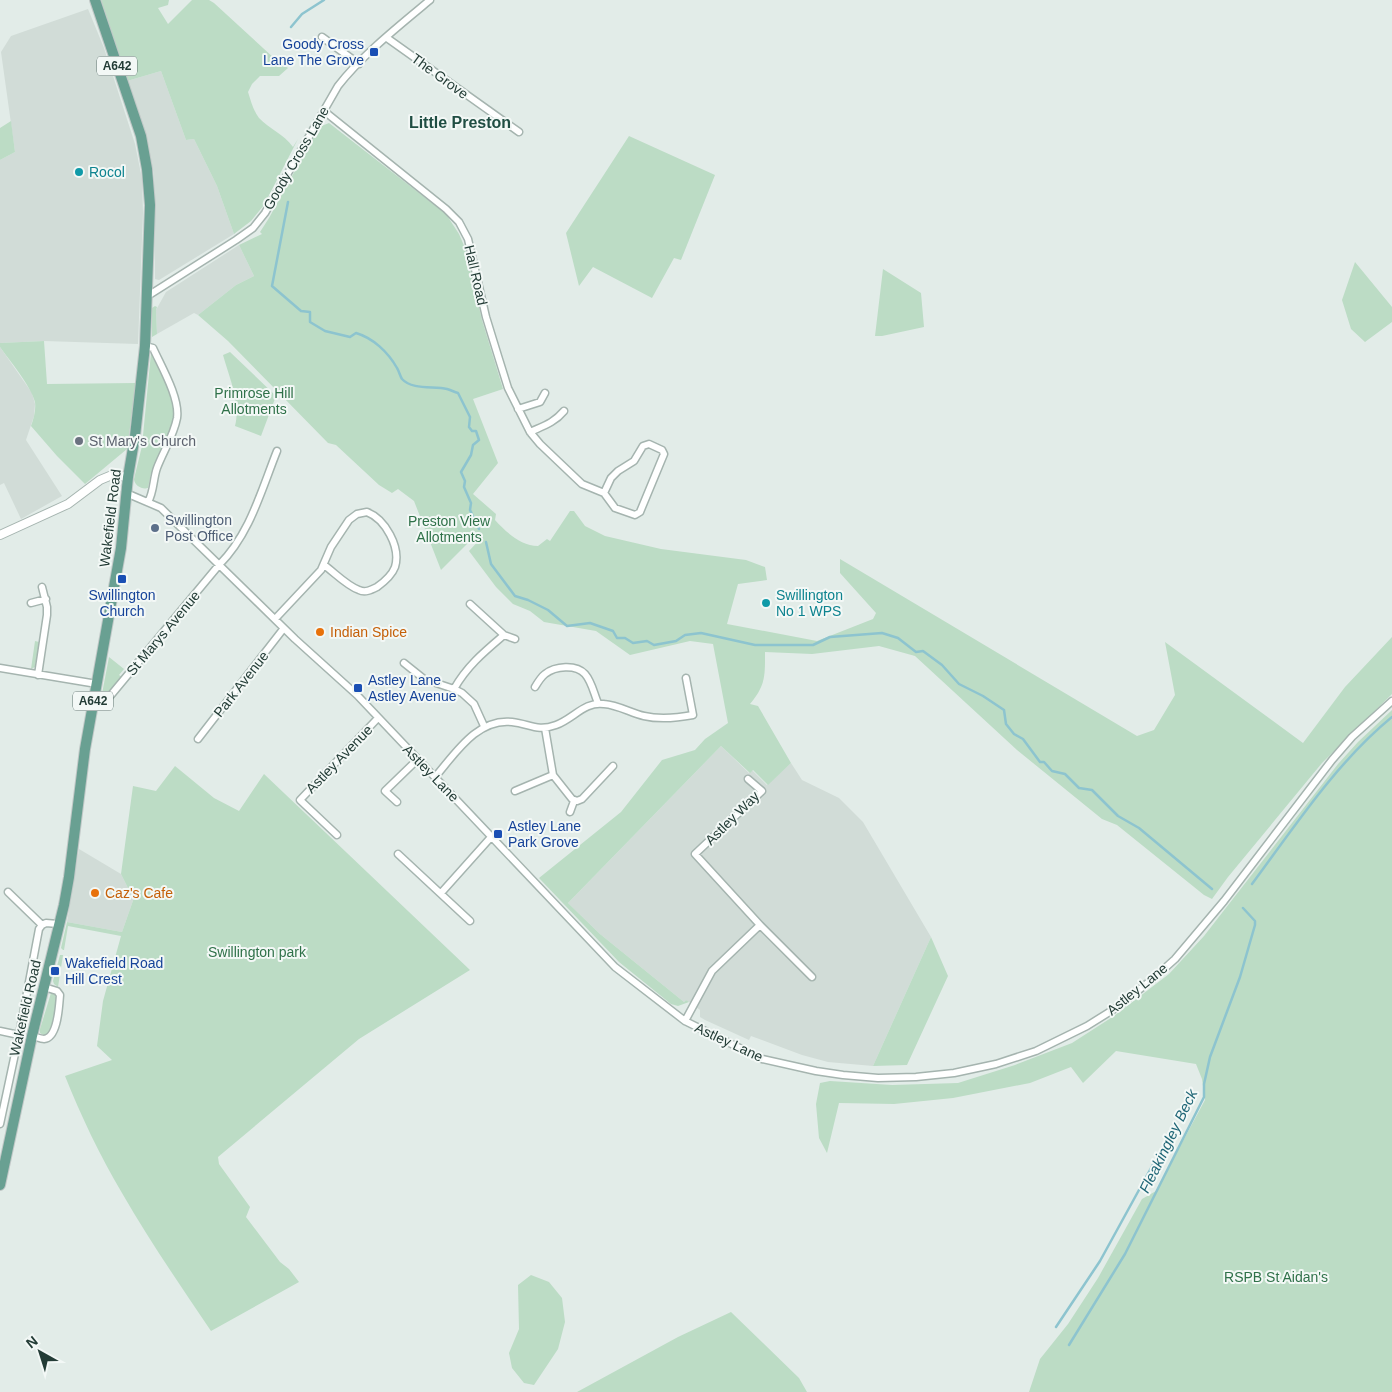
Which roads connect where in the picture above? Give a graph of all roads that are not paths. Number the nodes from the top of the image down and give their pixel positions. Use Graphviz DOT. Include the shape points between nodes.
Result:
graph roads {
  1 [pos="95,0"];
  2 [pos="430,0"];
  3 [pos="322,36"];
  4 [pos="386,38"];
  5 [pos="359,64"];
  6 [pos="324,111"];
  7 [pos="519,132"];
  8 [pos="146,297"];
  9 [pos="145,346"];
  10 [pos="545,393"];
  11 [pos="518,409"];
  12 [pos="564,411"];
  13 [pos="530,432"];
  14 [pos="277,451"];
  15 [pos="128,477"];
  16 [pos="126,493"];
  17 [pos="604,493"];
  18 [pos="148,502"];
  19 [pos="0,535"];
  20 [pos="220,565"];
  21 [pos="324,565"];
  22 [pos="42,587"];
  23 [pos="46,599"];
  24 [pos="31,603"];
  25 [pos="470,604"];
  26 [pos="275,619"];
  27 [pos="284,628"];
  28 [pos="504,635"];
  29 [pos="515,639"];
  30 [pos="404,663"];
  31 [pos="0,668"];
  32 [pos="38,675"];
  33 [pos="686,678"];
  34 [pos="96,684"];
  35 [pos="536,687"];
  36 [pos="454,689"];
  37 [pos="106,701"];
  38 [pos="1392,701"];
  39 [pos="598,703"];
  40 [pos="378,718"];
  41 [pos="484,726"];
  42 [pos="545,728"];
  43 [pos="198,739"];
  44 [pos="418,759"];
  45 [pos="613,766"];
  46 [pos="553,774"];
  47 [pos="435,776"];
  48 [pos="748,778"];
  49 [pos="516,791"];
  50 [pos="574,800"];
  51 [pos="397,802"];
  52 [pos="570,812"];
  53 [pos="337,835"];
  54 [pos="492,836"];
  55 [pos="398,854"];
  56 [pos="8,892"];
  57 [pos="440,893"];
  58 [pos="470,921"];
  59 [pos="58,924"];
  60 [pos="42,925"];
  61 [pos="760,925"];
  62 [pos="812,977"];
  63 [pos="44,987"];
  64 [pos="685,1021"];
  65 [pos="0,1031"];
  66 [pos="19,1035"];
  67 [pos="32,1036"];
  68 [pos="0,1124"];
  69 [pos="0,1185"];
  1 -- 8 [label="main road, Wakefield Road / A642" via="140,136 146,169 150,205"];
  2 -- 4 [label="street, Goody Cross Lane"];
  3 -- 5 [label="street"];
  4 -- 5 [label="street, Goody Cross Lane"];
  4 -- 7 [label="street, The Grove"];
  5 -- 6 [label="street, Goody Cross Lane" via="338,86"];
  6 -- 8 [label="street, Goody Cross Lane" via="253,228"];
  6 -- 11 [label="street, Hall Road" via="446,209 462,228 470,245 498,356"];
  8 -- 9 [label="main road, Wakefield Road / A642"];
  9 -- 15 [label="main road, Wakefield Road / A642"];
  9 -- 18 [label="street" via="153,348 177,410 176,422 156,470"];
  10 -- 11 [label="street" via="540,402"];
  11 -- 13 [label="street, Hall Road"];
  12 -- 13 [label="street" via="556,420"];
  13 -- 17 [label="street, Hall Road" via="582,484"];
  14 -- 20 [label="street, St Marys Avenue" via="240,540"];
  15 -- 16 [label="main road, Wakefield Road / A642"];
  15 -- 19 [label="street" via="112,475 100,480 68,504"];
  16 -- 18 [label="street, Astley Lane"];
  16 -- 34 [label="main road, Wakefield Road / A642" via="121,548"];
  17 -- 17 [label="street" via="615,508 639,514 664,454 662,450 649,444 643,446 634,461 611,478"];
  18 -- 20 [label="street, Astley Lane" via="161,508"];
  20 -- 26 [label="street, Astley Lane"];
  20 -- 37 [label="street, St Marys Avenue"];
  21 -- 21 [label="street" via="348,520 357,514 371,514 379,520 395,549 392,573 367,591 357,590"];
  21 -- 26 [label="street"];
  22 -- 23 [label="street"];
  23 -- 24 [label="street"];
  23 -- 32 [label="street" via="47,615"];
  25 -- 28 [label="street"];
  26 -- 27 [label="street, Astley Lane"];
  27 -- 40 [label="street, Astley Lane"];
  27 -- 43 [label="street, Park Avenue"];
  28 -- 29 [label="street"];
  28 -- 36 [label="street" via="474,660"];
  30 -- 36 [label="street" via="424,679"];
  31 -- 32 [label="street"];
  32 -- 34 [label="street"];
  33 -- 39 [label="street" via="694,718 644,716"];
  34 -- 59 [label="main road, Wakefield Road / A642" via="96,709 69,877"];
  35 -- 39 [label="street" via="550,671 577,668 587,676"];
  36 -- 41 [label="street" via="474,704"];
  38 -- 64 [label="street, Astley Lane" via="1332,760 1224,901 1175,959 1111,1011 1036,1051 954,1073 906,1078 843,1076 762,1059"];
  39 -- 42 [label="street"];
  40 -- 44 [label="street, Astley Lane"];
  40 -- 53 [label="street, Astley Avenue" via="300,800"];
  41 -- 42 [label="street" via="512,722"];
  41 -- 47 [label="street"];
  42 -- 46 [label="street"];
  44 -- 47 [label="street, Astley Lane"];
  44 -- 51 [label="street" via="385,791"];
  45 -- 50 [label="street" via="584,798"];
  46 -- 49 [label="street"];
  46 -- 50 [label="street"];
  47 -- 54 [label="street, Astley Lane"];
  48 -- 61 [label="street, Astley Way" via="762,792 695,854"];
  50 -- 52 [label="street"];
  54 -- 57 [label="street"];
  54 -- 64 [label="street, Astley Lane" via="615,967"];
  55 -- 57 [label="street"];
  56 -- 60 [label="street"];
  57 -- 58 [label="street"];
  59 -- 60 [label="street"];
  59 -- 63 [label="main road, Wakefield Road / A642"];
  60 -- 66 [label="street, Wakefield Road"];
  61 -- 62 [label="street, Astley Way"];
  61 -- 64 [label="street" via="712,971"];
  63 -- 67 [label="main road, Wakefield Road / A642"];
  63 -- 67 [label="street" via="60,995 55,1031 44,1039"];
  65 -- 66 [label="street"];
  66 -- 68 [label="street, Wakefield Road"];
  67 -- 69 [label="main road, Wakefield Road / A642"];
}
